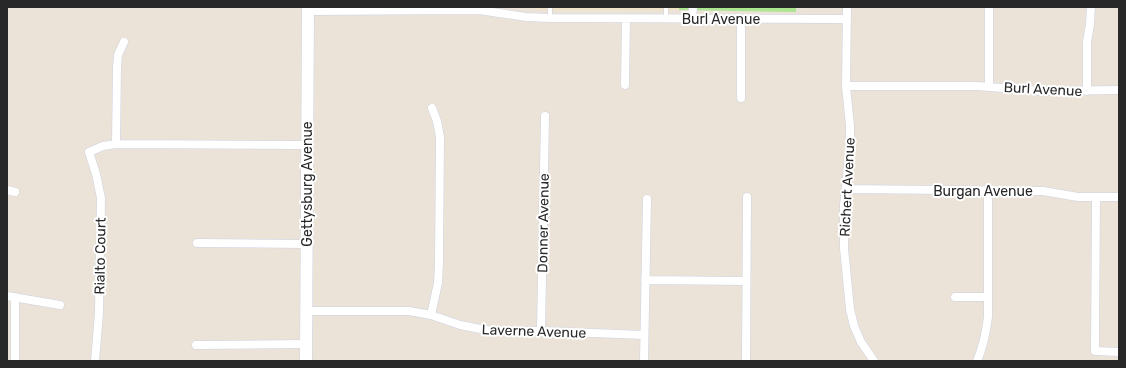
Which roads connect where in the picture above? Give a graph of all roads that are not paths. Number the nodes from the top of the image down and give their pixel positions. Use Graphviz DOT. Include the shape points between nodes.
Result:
graph roads {
  1 [pos="550,7"];
  2 [pos="666,7"];
  3 [pos="693,7"];
  4 [pos="847,7"];
  5 [pos="989,7"];
  6 [pos="1091,7"];
  7 [pos="308,9"];
  8 [pos="381,9"];
  9 [pos="550,18"];
  10 [pos="626,18"];
  11 [pos="666,19"];
  12 [pos="692,19"];
  13 [pos="741,19"];
  14 [pos="846,20"];
  15 [pos="124,42"];
  16 [pos="625,85"];
  17 [pos="846,86"];
  18 [pos="989,86"];
  19 [pos="1119,90"];
  20 [pos="1087,91"];
  21 [pos="741,98"];
  22 [pos="432,108"];
  23 [pos="546,116"];
  24 [pos="116,144"];
  25 [pos="307,145"];
  26 [pos="846,189"];
  27 [pos="988,191"];
  28 [pos="746,197"];
  29 [pos="1096,197"];
  30 [pos="1119,197"];
  31 [pos="647,199"];
  32 [pos="197,243"];
  33 [pos="306,244"];
  34 [pos="645,280"];
  35 [pos="746,281"];
  36 [pos="11,297"];
  37 [pos="955,297"];
  38 [pos="988,297"];
  39 [pos="60,305"];
  40 [pos="306,311"];
  41 [pos="431,314"];
  42 [pos="541,331"];
  43 [pos="644,335"];
  44 [pos="306,344"];
  45 [pos="196,345"];
  46 [pos="1119,352"];
  47 [pos="15,361"];
  48 [pos="95,361"];
  49 [pos="306,361"];
  50 [pos="644,361"];
  51 [pos="746,361"];
  52 [pos="874,361"];
  53 [pos="977,361"];
  1 -- 9 [label="lane"];
  2 -- 11 [label="lane"];
  3 -- 12 [label="street"];
  4 -- 14 [label="street, Richert Avenue"];
  5 -- 18 [label="street"];
  6 -- 20 [label="street" via="1087,42"];
  7 -- 8 [label="street, Burl Avenue"];
  7 -- 25 [label="street, Gettysburg Avenue"];
  8 -- 9 [label="street, Burl Avenue" via="478,10"];
  9 -- 10 [label="street, Burl Avenue"];
  10 -- 11 [label="street, Burl Avenue"];
  10 -- 16 [label="street"];
  11 -- 12 [label="street, Burl Avenue"];
  12 -- 13 [label="street, Burl Avenue"];
  13 -- 14 [label="street, Burl Avenue"];
  13 -- 21 [label="street"];
  14 -- 17 [label="street, Richert Avenue"];
  15 -- 24 [label="street" via="118,55 117,67"];
  17 -- 18 [label="street, Burl Avenue"];
  17 -- 26 [label="street, Richert Avenue" via="850,147"];
  18 -- 20 [label="street, Burl Avenue" via="1041,91"];
  19 -- 20 [label="street, Burl Avenue"];
  22 -- 41 [label="street" via="438,121 440,152 438,283"];
  23 -- 42 [label="street, Donner Avenue"];
  24 -- 25 [label="street"];
  24 -- 48 [label="street, Rialto Court" via="89,152 101,198 99,313"];
  25 -- 33 [label="street, Gettysburg Avenue"];
  26 -- 27 [label="street, Burgan Avenue"];
  26 -- 52 [label="street, Richert Avenue" via="844,248 850,309 861,342"];
  27 -- 29 [label="street, Burgan Avenue" via="1043,191 1078,197"];
  27 -- 38 [label="street"];
  28 -- 35 [label="street"];
  29 -- 30 [label="street, Burgan Avenue"];
  29 -- 46 [label="street" via="1096,351"];
  31 -- 34 [label="street"];
  32 -- 33 [label="street"];
  33 -- 40 [label="street, Gettysburg Avenue"];
  34 -- 35 [label="street"];
  34 -- 43 [label="street"];
  35 -- 51 [label="street"];
  36 -- 39 [label="street"];
  36 -- 47 [label="street"];
  37 -- 38 [label="street"];
  38 -- 53 [label="street" via="986,334"];
  40 -- 41 [label="street, Laverne Avenue" via="409,311"];
  40 -- 44 [label="street, Gettysburg Avenue"];
  41 -- 42 [label="street, Laverne Avenue" via="460,325 491,331"];
  42 -- 43 [label="street, Laverne Avenue"];
  43 -- 50 [label="street"];
  44 -- 45 [label="street"];
  44 -- 49 [label="street, Gettysburg Avenue"];
}
